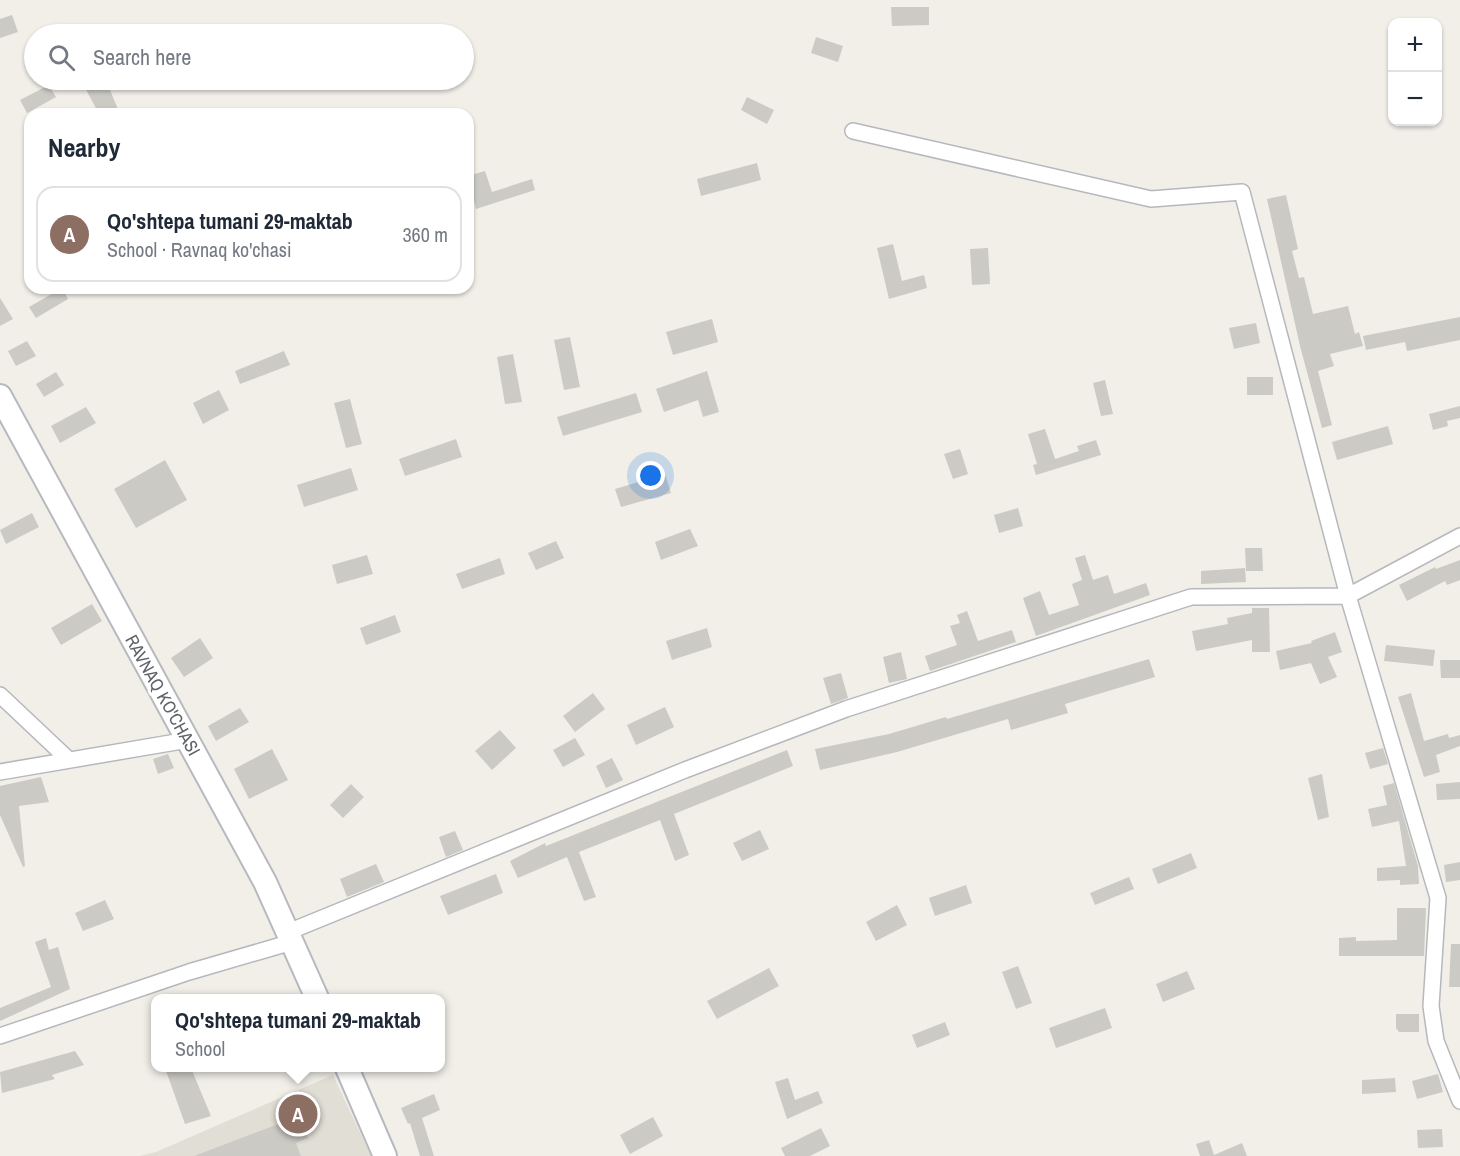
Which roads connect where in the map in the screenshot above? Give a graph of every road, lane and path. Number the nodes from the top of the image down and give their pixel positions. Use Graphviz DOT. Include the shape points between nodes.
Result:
graph roads {
  1 [pos="853,131"];
  2 [pos="0,396"];
  3 [pos="1460,536"];
  4 [pos="1348,596"];
  5 [pos="0,695"];
  6 [pos="188,740"];
  7 [pos="69,760"];
  8 [pos="0,772"];
  9 [pos="290,937"];
  10 [pos="315,994"];
  11 [pos="0,1036"];
  12 [pos="348,1072"];
  13 [pos="1460,1101"];
  14 [pos="385,1156"];
  1 -- 4 [label="street" via="1151,199 1242,192"];
  2 -- 6 [label="street, RAVNAQ KO'CHASI"];
  3 -- 4 [label="street"];
  4 -- 9 [label="street" via="1191,597 846,709 631,792"];
  4 -- 13 [label="street" via="1438,898 1431,1006 1436,1041"];
  5 -- 7 [label="street"];
  6 -- 7 [label="street"];
  6 -- 9 [label="street, RAVNAQ KO'CHASI" via="265,882"];
  7 -- 8 [label="street"];
  9 -- 10 [label="street, RAVNAQ KO'CHASI"];
  9 -- 11 [label="street"];
  12 -- 14 [label="street"];
}
